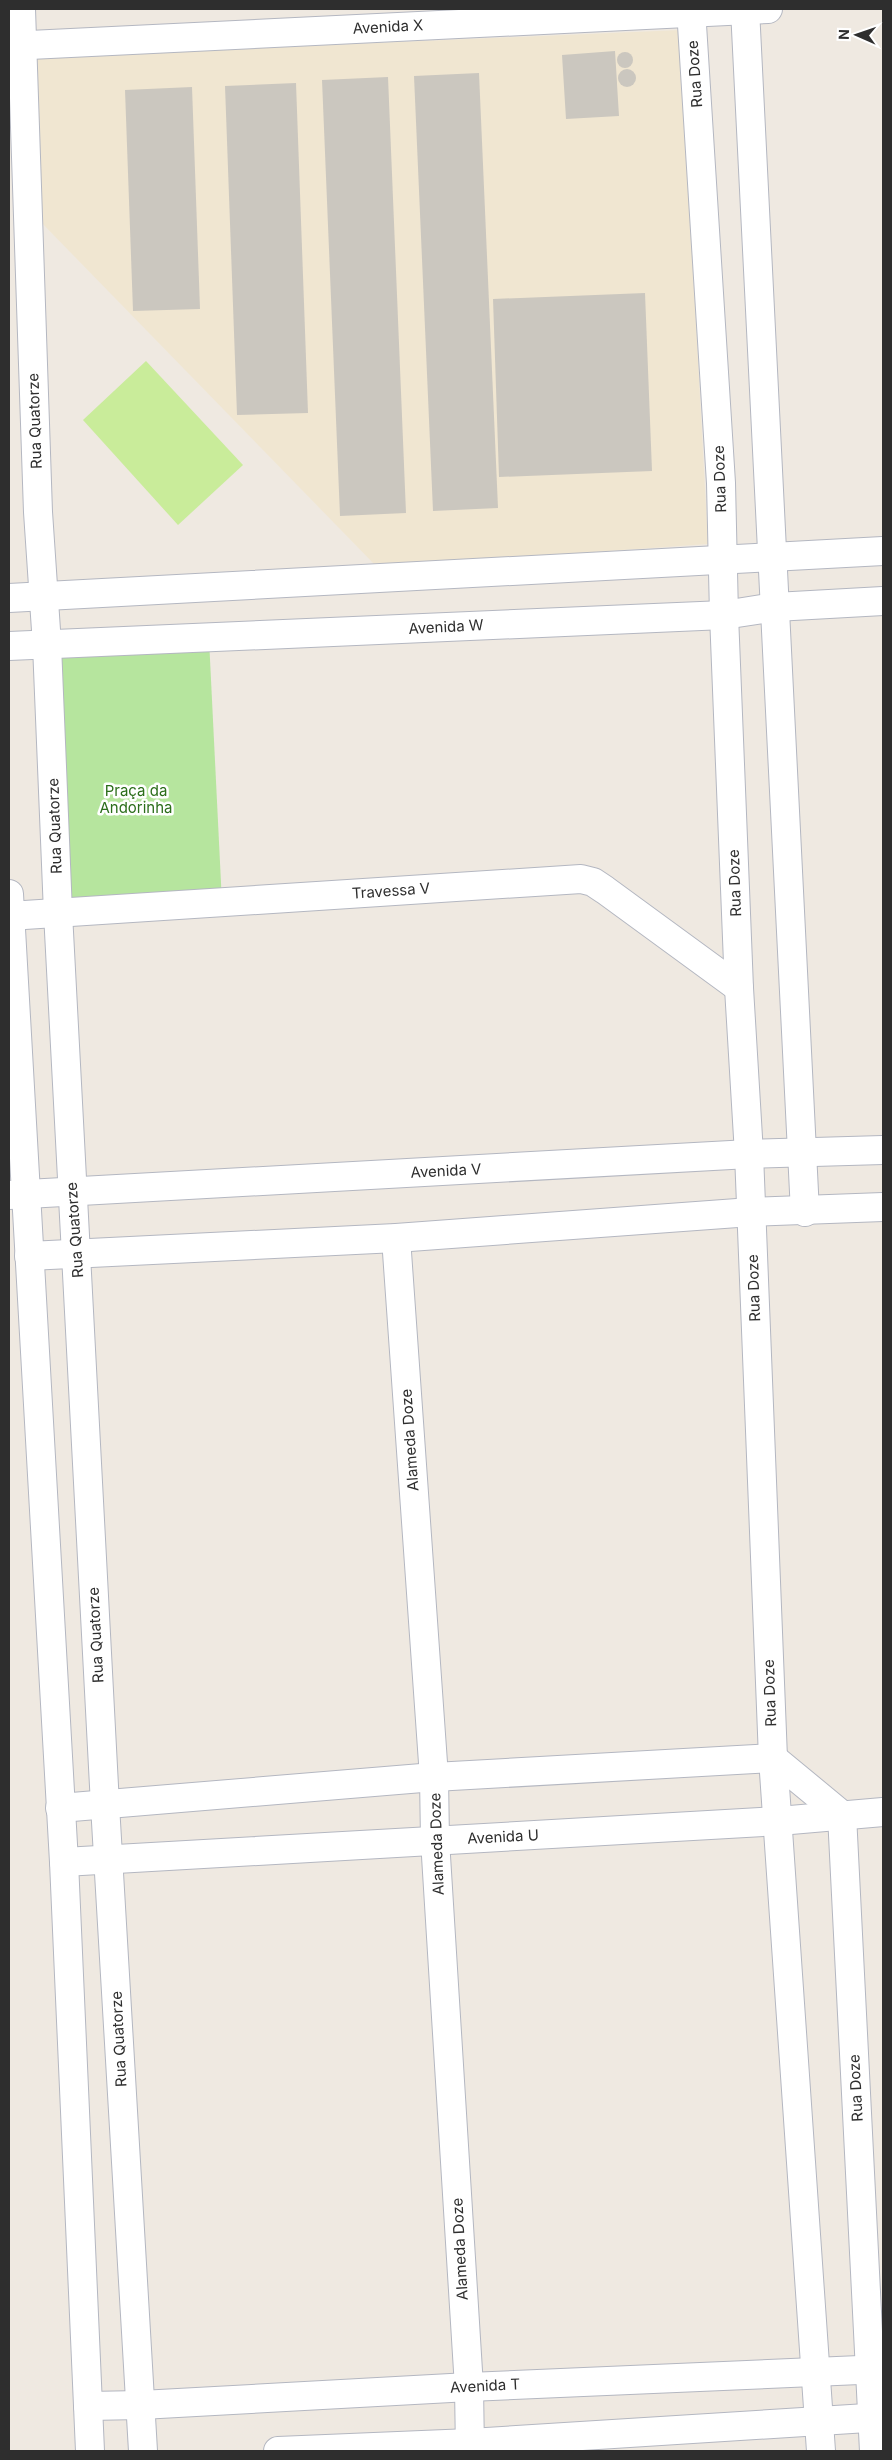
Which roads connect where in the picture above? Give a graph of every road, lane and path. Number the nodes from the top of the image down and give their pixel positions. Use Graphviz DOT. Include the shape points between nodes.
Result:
graph roads {
  1 [pos="21,9"];
  2 [pos="753,9"];
  3 [pos="691,11"];
  4 [pos="15,45"];
  5 [pos="20,310"];
  6 [pos="883,551"];
  7 [pos="772,557"];
  8 [pos="722,559"];
  9 [pos="44,597"];
  10 [pos="9,598"];
  11 [pos="883,601"];
  12 [pos="775,607"];
  13 [pos="724,615"];
  14 [pos="47,645"];
  15 [pos="9,646"];
  16 [pos="9,894"];
  17 [pos="58,913"];
  18 [pos="9,916"];
  19 [pos="739,988"];
  20 [pos="883,1150"];
  21 [pos="749,1154"];
  22 [pos="802,1154"];
  23 [pos="72,1192"];
  24 [pos="17,1195"];
  25 [pos="883,1207"];
  26 [pos="751,1212"];
  27 [pos="805,1212"];
  28 [pos="396,1238"];
  29 [pos="77,1255"];
  30 [pos="28,1256"];
  31 [pos="773,1758"];
  32 [pos="434,1778"];
  33 [pos="105,1805"];
  34 [pos="60,1808"];
  35 [pos="883,1812"];
  36 [pos="842,1815"];
  37 [pos="779,1821"];
  38 [pos="435,1840"];
  39 [pos="109,1858"];
  40 [pos="64,1862"];
  41 [pos="877,2370"];
  42 [pos="817,2373"];
  43 [pos="468,2387"];
  44 [pos="141,2405"];
  45 [pos="88,2406"];
  46 [pos="878,2417"];
  47 [pos="820,2421"];
  48 [pos="470,2447"];
  49 [pos="90,2451"];
  50 [pos="143,2451"];
  51 [pos="278,2451"];
  52 [pos="821,2451"];
  53 [pos="874,2451"];
  1 -- 4 [label="street, Rua Quatorze"];
  2 -- 3 [label="street, Avenida X"];
  2 -- 7 [label="street"];
  3 -- 4 [label="street, Avenida X"];
  3 -- 8 [label="street, Rua Doze" via="721,483"];
  4 -- 5 [label="street, Rua Quatorze"];
  5 -- 9 [label="street, Rua Quatorze"];
  6 -- 7 [label="street"];
  7 -- 8 [label="street"];
  7 -- 12 [label="street"];
  8 -- 9 [label="street"];
  8 -- 13 [label="street, Rua Doze"];
  9 -- 10 [label="street"];
  9 -- 14 [label="street, Rua Quatorze"];
  11 -- 12 [label="street, Avenida W"];
  12 -- 13 [label="street, Avenida W"];
  12 -- 22 [label="street"];
  13 -- 14 [label="street, Avenida W"];
  13 -- 19 [label="street, Rua Doze"];
  14 -- 15 [label="street, Avenida W"];
  14 -- 17 [label="street, Rua Quatorze"];
  16 -- 18 [label="street"];
  17 -- 18 [label="street, Travessa V"];
  17 -- 19 [label="street, Travessa V" via="581,879 606,890"];
  17 -- 23 [label="street, Rua Quatorze"];
  18 -- 24 [label="street"];
  19 -- 21 [label="street, Rua Doze"];
  20 -- 22 [label="street, Avenida V"];
  21 -- 22 [label="street, Avenida V"];
  21 -- 23 [label="street, Avenida V"];
  21 -- 26 [label="street, Rua Doze"];
  22 -- 27 [label="street"];
  23 -- 24 [label="street, Avenida V"];
  23 -- 29 [label="street, Rua Quatorze"];
  24 -- 30 [label="street"];
  25 -- 27 [label="street"];
  26 -- 27 [label="street"];
  26 -- 28 [label="street"];
  26 -- 31 [label="street, Rua Doze"];
  28 -- 29 [label="street"];
  28 -- 32 [label="street, Alameda Doze"];
  29 -- 30 [label="street"];
  29 -- 33 [label="street, Rua Quatorze"];
  30 -- 34 [label="street"];
  31 -- 32 [label="street"];
  31 -- 36 [label="street"];
  31 -- 37 [label="street, Rua Doze"];
  32 -- 33 [label="street"];
  32 -- 38 [label="street, Alameda Doze"];
  33 -- 34 [label="street"];
  33 -- 39 [label="street, Rua Quatorze"];
  34 -- 40 [label="street"];
  35 -- 36 [label="street, Avenida U"];
  36 -- 37 [label="street, Avenida U"];
  36 -- 41 [label="street, Rua Doze"];
  37 -- 38 [label="street, Avenida U"];
  37 -- 42 [label="street, Rua Doze"];
  38 -- 39 [label="street, Avenida U"];
  38 -- 43 [label="street, Alameda Doze"];
  39 -- 40 [label="street, Avenida U"];
  39 -- 44 [label="street, Rua Quatorze"];
  40 -- 45 [label="street"];
  41 -- 42 [label="street, Avenida T"];
  41 -- 46 [label="street, Rua Doze"];
  42 -- 43 [label="street, Avenida T"];
  42 -- 47 [label="street, Rua Doze"];
  43 -- 44 [label="street, Avenida T"];
  43 -- 48 [label="street, Alameda Doze"];
  44 -- 45 [label="street, Avenida T"];
  44 -- 50 [label="street, Rua Quatorze"];
  45 -- 49 [label="street"];
  46 -- 47 [label="street"];
  46 -- 53 [label="street, Rua Doze"];
  47 -- 48 [label="street"];
  47 -- 52 [label="street, Rua Doze"];
  48 -- 51 [label="street"];
}
